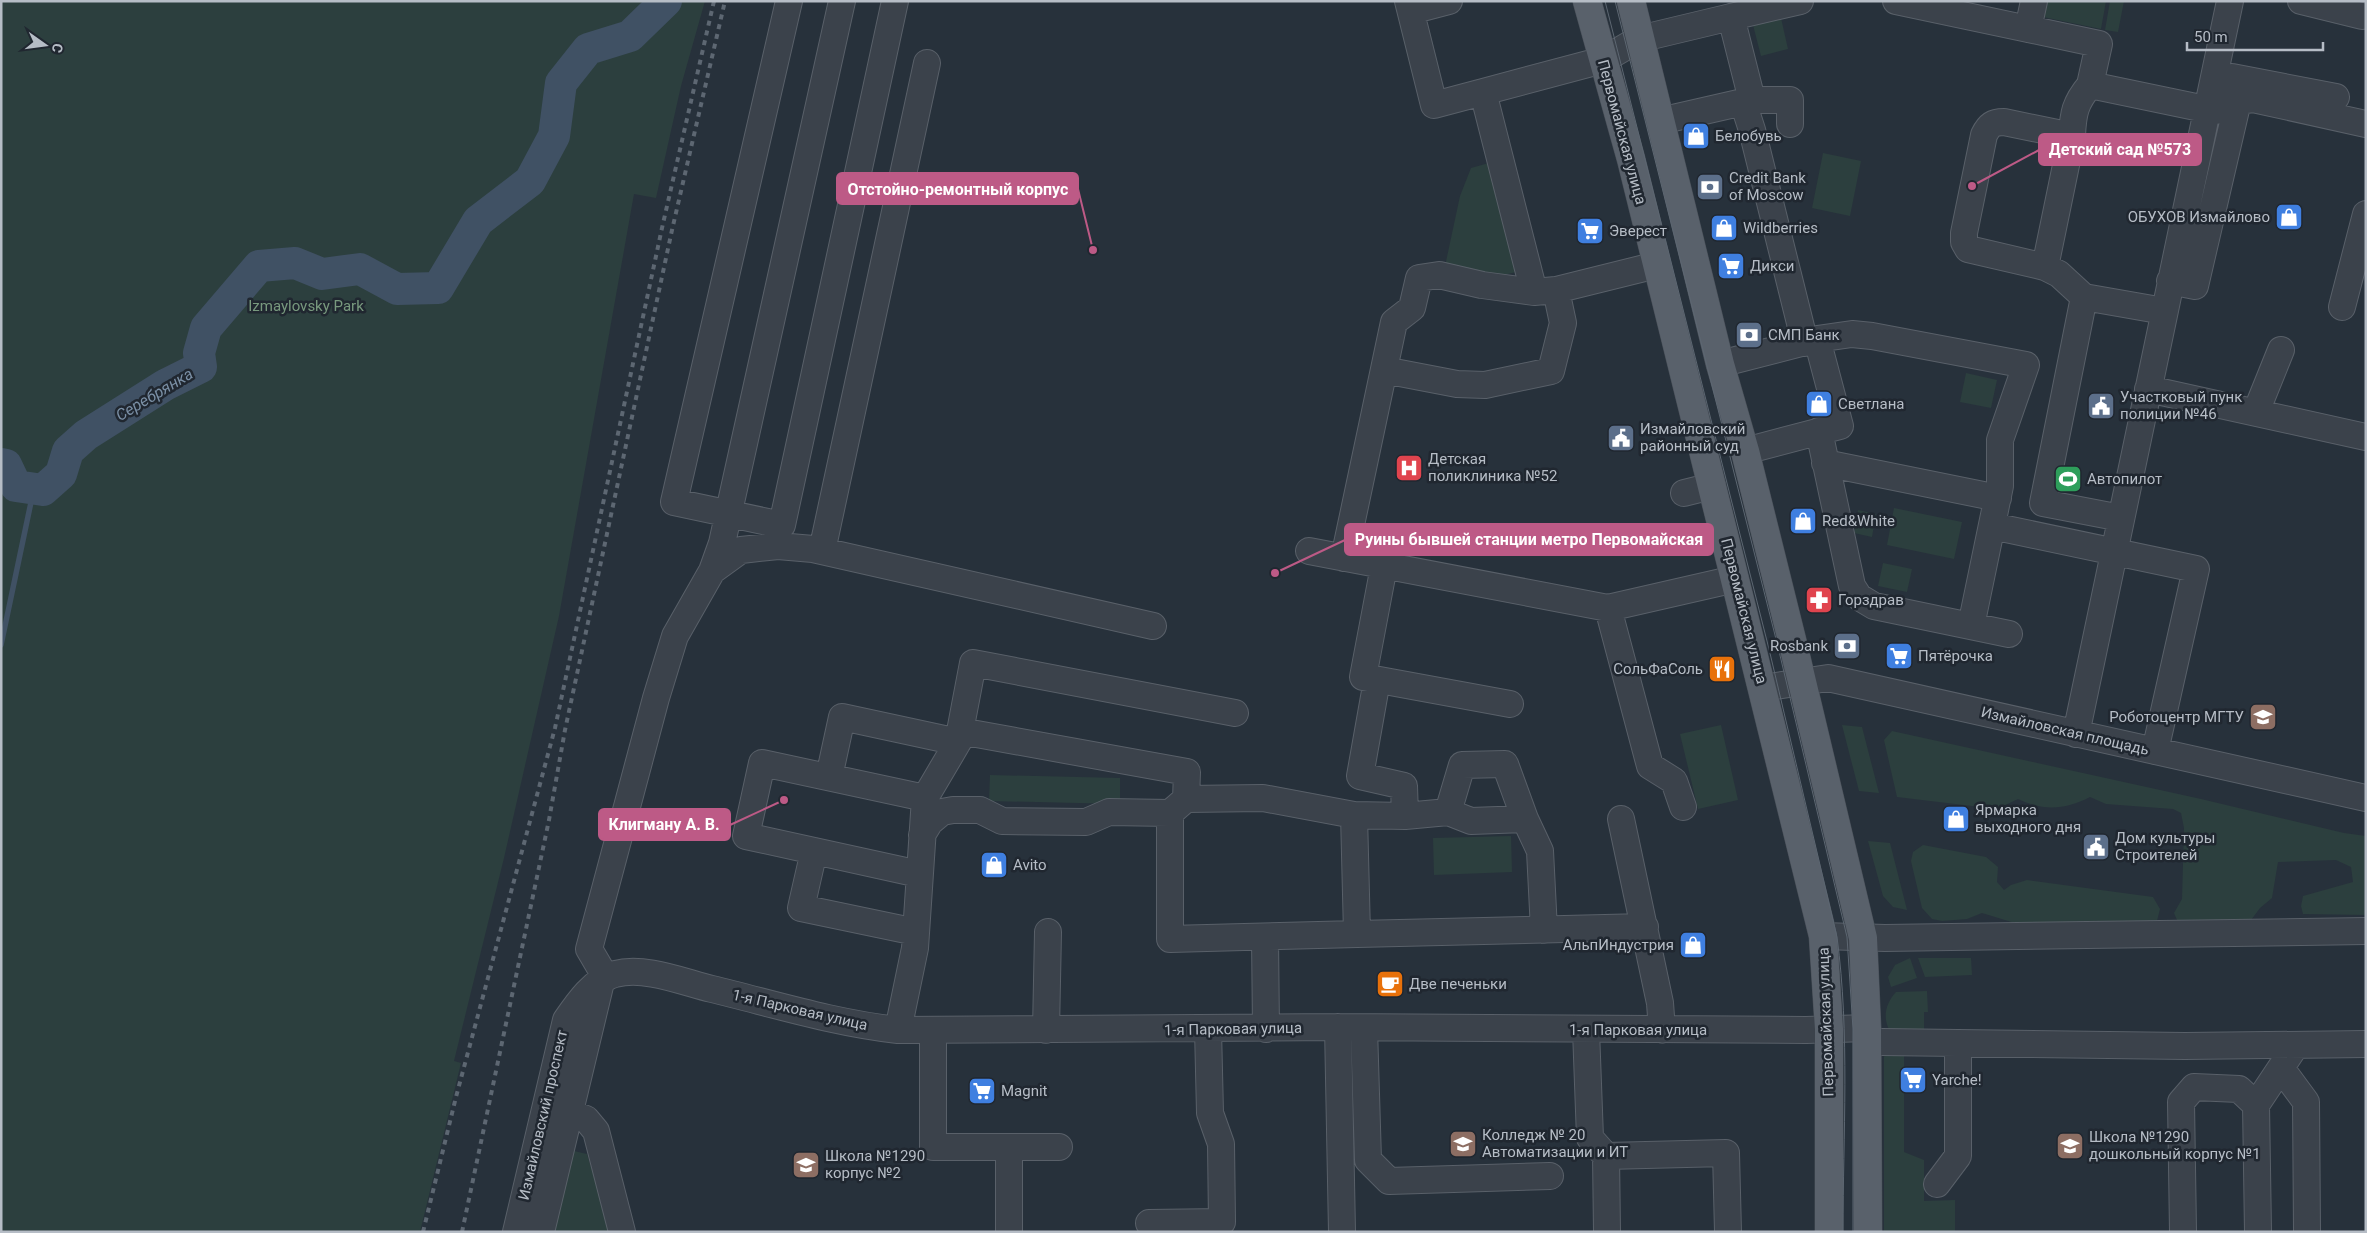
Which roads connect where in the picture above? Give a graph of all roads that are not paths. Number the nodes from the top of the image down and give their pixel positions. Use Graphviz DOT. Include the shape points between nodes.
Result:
graph roads {
  1 [pos="789,1"];
  2 [pos="842,1"];
  3 [pos="895,1"];
  4 [pos="1449,1"];
  5 [pos="1587,1"];
  6 [pos="1631,1"];
  7 [pos="1800,1"];
  8 [pos="1896,1"];
  9 [pos="2034,1"];
  10 [pos="2230,1"];
  11 [pos="2301,1"];
  12 [pos="1409,6"];
  13 [pos="1724,12"];
  14 [pos="2362,16"];
  15 [pos="2028,29"];
  16 [pos="1639,39"];
  17 [pos="1604,60"];
  18 [pos="927,63"];
  19 [pos="2090,85"];
  20 [pos="1483,92"];
  21 [pos="2336,97"];
  22 [pos="1747,101"];
  23 [pos="2225,104"];
  24 [pos="1660,121"];
  25 [pos="1790,124"];
  26 [pos="2366,124"];
  27 [pos="2072,136"];
  28 [pos="2366,214"];
  29 [pos="1656,265"];
  30 [pos="2045,267"];
  31 [pos="1545,291"];
  32 [pos="2084,297"];
  33 [pos="2342,307"];
  34 [pos="2164,311"];
  35 [pos="1811,341"];
  36 [pos="2281,350"];
  37 [pos="1720,364"];
  38 [pos="1384,370"];
  39 [pos="2148,389"];
  40 [pos="2256,412"];
  41 [pos="1819,431"];
  42 [pos="2366,437"];
  43 [pos="1745,451"];
  44 [pos="1825,462"];
  45 [pos="1712,486"];
  46 [pos="1684,493"];
  47 [pos="1998,498"];
  48 [pos="728,514"];
  49 [pos="2121,518"];
  50 [pos="1992,526"];
  51 [pos="822,551"];
  52 [pos="1309,551"];
  53 [pos="2114,551"];
  54 [pos="1344,558"];
  55 [pos="1384,566"];
  56 [pos="712,571"];
  57 [pos="1735,579"];
  58 [pos="1608,608"];
  59 [pos="1153,626"];
  60 [pos="1972,626"];
  61 [pos="2009,634"];
  62 [pos="1377,680"];
  63 [pos="1802,681"];
  64 [pos="1763,688"];
  65 [pos="1510,704"];
  66 [pos="1235,713"];
  67 [pos="2076,734"];
  68 [pos="959,737"];
  69 [pos="2155,751"];
  70 [pos="829,777"];
  71 [pos="924,798"];
  72 [pos="2366,798"];
  73 [pos="1178,806"];
  74 [pos="1683,807"];
  75 [pos="1448,812"];
  76 [pos="1354,816"];
  77 [pos="1404,816"];
  78 [pos="1525,819"];
  79 [pos="1621,819"];
  80 [pos="922,835"];
  81 [pos="814,851"];
  82 [pos="919,874"];
  83 [pos="1645,927"];
  84 [pos="1544,930"];
  85 [pos="2366,931"];
  86 [pos="916,932"];
  87 [pos="1048,932"];
  88 [pos="1357,934"];
  89 [pos="1824,936"];
  90 [pos="1265,937"];
  91 [pos="1864,938"];
  92 [pos="604,980"];
  93 [pos="1338,1028"];
  94 [pos="1364,1028"];
  95 [pos="1208,1029"];
  96 [pos="1266,1029"];
  97 [pos="1829,1029"];
  98 [pos="898,1030"];
  99 [pos="1046,1030"];
  100 [pos="1586,1030"];
  101 [pos="1662,1030"];
  102 [pos="934,1032"];
  103 [pos="1874,1035"];
  104 [pos="1958,1043"];
  105 [pos="2366,1044"];
  106 [pos="2296,1045"];
  107 [pos="2281,1068"];
  108 [pos="2256,1105"];
  109 [pos="570,1113"];
  110 [pos="1009,1147"];
  111 [pos="1059,1147"];
  112 [pos="1606,1156"];
  113 [pos="1550,1176"];
  114 [pos="1937,1184"];
  115 [pos="1149,1223"];
  116 [pos="516,1232"];
  117 [pos="541,1232"];
  118 [pos="622,1232"];
  119 [pos="1009,1232"];
  120 [pos="1342,1232"];
  121 [pos="1607,1232"];
  122 [pos="1728,1232"];
  123 [pos="1829,1232"];
  124 [pos="1868,1232"];
  125 [pos="2183,1232"];
  126 [pos="2258,1232"];
  127 [pos="2307,1232"];
  1 -- 48 [label="street" via="674,502"];
  2 -- 48 [label="street"];
  3 -- 48 [label="street" via="782,524"];
  4 -- 12 [label="street"];
  5 -- 17 [label="main road, Первомайская улица"];
  6 -- 16 [label="main road"];
  7 -- 13 [label="street"];
  8 -- 15 [label="street"];
  9 -- 15 [label="street"];
  10 -- 23 [label="street"];
  11 -- 14 [label="street"];
  12 -- 20 [label="street" via="1434,104"];
  13 -- 16 [label="street"];
  13 -- 22 [label="street"];
  15 -- 19 [label="street" via="2100,39"];
  16 -- 17 [label="street"];
  16 -- 24 [label="main road"];
  17 -- 20 [label="street"];
  17 -- 29 [label="main road, Первомайская улица"];
  18 -- 51 [label="street"];
  19 -- 23 [label="street"];
  19 -- 27 [label="street" via="2080,97 2073,114"];
  20 -- 31 [label="street"];
  21 -- 23 [label="street" via="2232,77"];
  22 -- 24 [label="street"];
  22 -- 25 [label="street" via="1790,100"];
  22 -- 35 [label="street" via="1752,130"];
  23 -- 26 [label="street" via="2254,99"];
  23 -- 34 [label="street" via="2170,281"];
  24 -- 37 [label="main road"];
  27 -- 30 [label="street"];
  27 -- 30 [label="street" via="2004,122 1994,122 1988,127 1964,233 1968,249 1977,253"];
  28 -- 33 [label="street"];
  29 -- 31 [label="street"];
  29 -- 45 [label="main road, Первомайская улица"];
  30 -- 32 [label="street" via="2059,274"];
  31 -- 38 [label="street" via="1482,285 1439,275 1419,278 1412,308 1394,322"];
  31 -- 38 [label="street" via="1562,323 1547,377 1484,386"];
  32 -- 34 [label="street"];
  32 -- 49 [label="street" via="2042,503"];
  34 -- 39 [label="street"];
  35 -- 37 [label="street"];
  35 -- 41 [label="street" via="1840,426"];
  35 -- 47 [label="street" via="1852,334 1872,336 2026,365 2000,440"];
  36 -- 40 [label="street"];
  37 -- 43 [label="main road"];
  38 -- 54 [label="street"];
  39 -- 40 [label="street"];
  39 -- 49 [label="street"];
  40 -- 42 [label="street"];
  41 -- 43 [label="street"];
  41 -- 44 [label="street"];
  43 -- 63 [label="main road"];
  44 -- 47 [label="street"];
  44 -- 60 [label="street" via="1852,586 1859,597 1874,606"];
  45 -- 46 [label="street"];
  45 -- 57 [label="main road, Первомайская улица"];
  47 -- 50 [label="street"];
  48 -- 56 [label="street"];
  49 -- 53 [label="street"];
  50 -- 53 [label="street"];
  50 -- 60 [label="street"];
  51 -- 56 [label="street" via="778,546 740,550"];
  51 -- 59 [label="street"];
  52 -- 54 [label="street"];
  53 -- 67 [label="street"];
  53 -- 69 [label="street" via="2196,569"];
  54 -- 55 [label="street"];
  55 -- 58 [label="street"];
  55 -- 62 [label="street" via="1363,677"];
  56 -- 92 [label="street" via="675,636 589,949"];
  57 -- 58 [label="street"];
  57 -- 64 [label="main road, Первомайская улица"];
  58 -- 74 [label="street" via="1650,766 1674,781"];
  60 -- 61 [label="street"];
  62 -- 65 [label="street"];
  62 -- 77 [label="street" via="1360,776 1404,786"];
  63 -- 64 [label="street, Измайловская площадь"];
  63 -- 67 [label="street, Измайловская площадь" via="1828,678"];
  63 -- 91 [label="main road"];
  64 -- 89 [label="main road, Первомайская улица"];
  66 -- 68 [label="street" via="973,663"];
  67 -- 69 [label="street, Измайловская площадь"];
  68 -- 70 [label="street" via="842,717"];
  68 -- 71 [label="street"];
  68 -- 73 [label="street" via="1187,772"];
  69 -- 72 [label="street, Измайловская площадь"];
  70 -- 71 [label="street"];
  70 -- 81 [label="street" via="762,763 746,836"];
  71 -- 80 [label="street"];
  73 -- 76 [label="street" via="1262,798"];
  73 -- 80 [label="street" via="1109,812 1086,822 1002,821 980,810 953,810 942,812"];
  73 -- 90 [label="street" via="1170,939"];
  75 -- 77 [label="street"];
  75 -- 78 [label="street" via="1471,821"];
  75 -- 78 [label="street" via="1462,765 1505,764"];
  76 -- 77 [label="street"];
  76 -- 88 [label="street"];
  78 -- 84 [label="street" via="1540,851"];
  79 -- 83 [label="street"];
  80 -- 82 [label="street"];
  81 -- 82 [label="street"];
  81 -- 86 [label="street" via="801,908"];
  82 -- 86 [label="street"];
  83 -- 84 [label="street"];
  83 -- 101 [label="street"];
  84 -- 88 [label="street"];
  85 -- 91 [label="street"];
  86 -- 98 [label="street"];
  87 -- 99 [label="street"];
  88 -- 90 [label="street"];
  89 -- 91 [label="street"];
  89 -- 97 [label="main road, Первомайская улица"];
  90 -- 96 [label="street"];
  91 -- 103 [label="main road"];
  92 -- 98 [label="street, 1-я Парковая улица" via="627,972 663,976 828,1019"];
  92 -- 109 [label="street, Измайловский проспект"];
  92 -- 116 [label="street, Измайловский проспект" via="581,999 566,1020"];
  93 -- 94 [label="street, 1-я Парковая улица"];
  93 -- 96 [label="street, 1-я Парковая улица"];
  93 -- 120 [label="street"];
  94 -- 100 [label="street, 1-я Парковая улица"];
  94 -- 113 [label="street" via="1368,1160 1390,1181"];
  95 -- 96 [label="street, 1-я Парковая улица"];
  95 -- 99 [label="street, 1-я Парковая улица"];
  95 -- 115 [label="street" via="1210,1113 1221,1144 1222,1222"];
  97 -- 101 [label="street, 1-я Парковая улица"];
  97 -- 103 [label="street, 1-я Парковая улица"];
  97 -- 123 [label="main road, Первомайская улица"];
  98 -- 102 [label="street, 1-я Парковая улица"];
  99 -- 102 [label="street, 1-я Парковая улица"];
  100 -- 101 [label="street, 1-я Парковая улица"];
  100 -- 112 [label="street" via="1590,1138"];
  102 -- 110 [label="street" via="933,1147"];
  103 -- 104 [label="street, 1-я Парковая улица"];
  103 -- 124 [label="main road"];
  104 -- 106 [label="street, 1-я Парковая улица"];
  104 -- 114 [label="street" via="1958,1156"];
  105 -- 106 [label="street, 1-я Парковая улица"];
  106 -- 107 [label="street"];
  107 -- 108 [label="street"];
  107 -- 127 [label="street" via="2306,1102"];
  108 -- 125 [label="street" via="2240,1089 2194,1087 2181,1102"];
  108 -- 126 [label="street"];
  109 -- 117 [label="street, Измайловский проспект"];
  109 -- 118 [label="street" via="586,1119 596,1131"];
  110 -- 111 [label="street"];
  110 -- 119 [label="street"];
  112 -- 121 [label="street"];
  112 -- 122 [label="street" via="1726,1153"];
}
